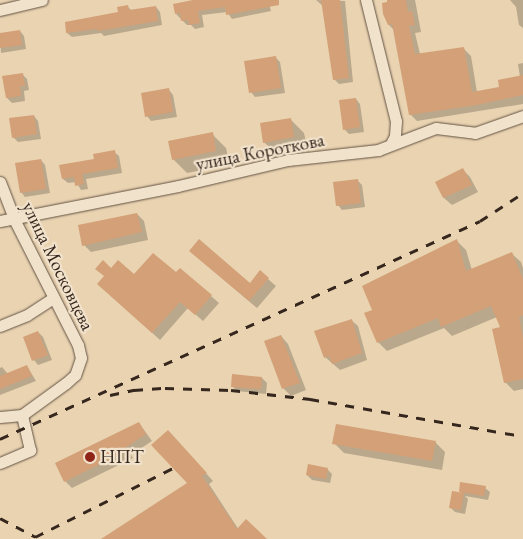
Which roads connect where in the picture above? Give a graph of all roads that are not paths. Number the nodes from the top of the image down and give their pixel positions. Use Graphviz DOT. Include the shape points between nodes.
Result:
graph roads {
  1 [pos="42,0"];
  2 [pos="366,0"];
  3 [pos="0,10"];
  4 [pos="523,116"];
  5 [pos="391,144"];
  6 [pos="0,182"];
  7 [pos="14,219"];
  8 [pos="0,220"];
  9 [pos="53,298"];
  10 [pos="0,326"];
  11 [pos="22,415"];
  12 [pos="0,417"];
  13 [pos="0,463"];
  1 -- 3 [label="street"];
  2 -- 5 [label="street" via="396,121"];
  4 -- 5 [label="street, улица Короткова" via="475,133 436,128"];
  5 -- 7 [label="street, улица Короткова" via="378,150 288,160"];
  6 -- 7 [label="street, улица Московцева"];
  7 -- 8 [label="street, улица Короткова"];
  7 -- 9 [label="street, улица Московцева"];
  9 -- 10 [label="street" via="32,312"];
  9 -- 11 [label="street, улица Московцева" via="78,346 79,367 66,383"];
  11 -- 12 [label="street"];
  11 -- 13 [label="street" via="30,450"];
}
